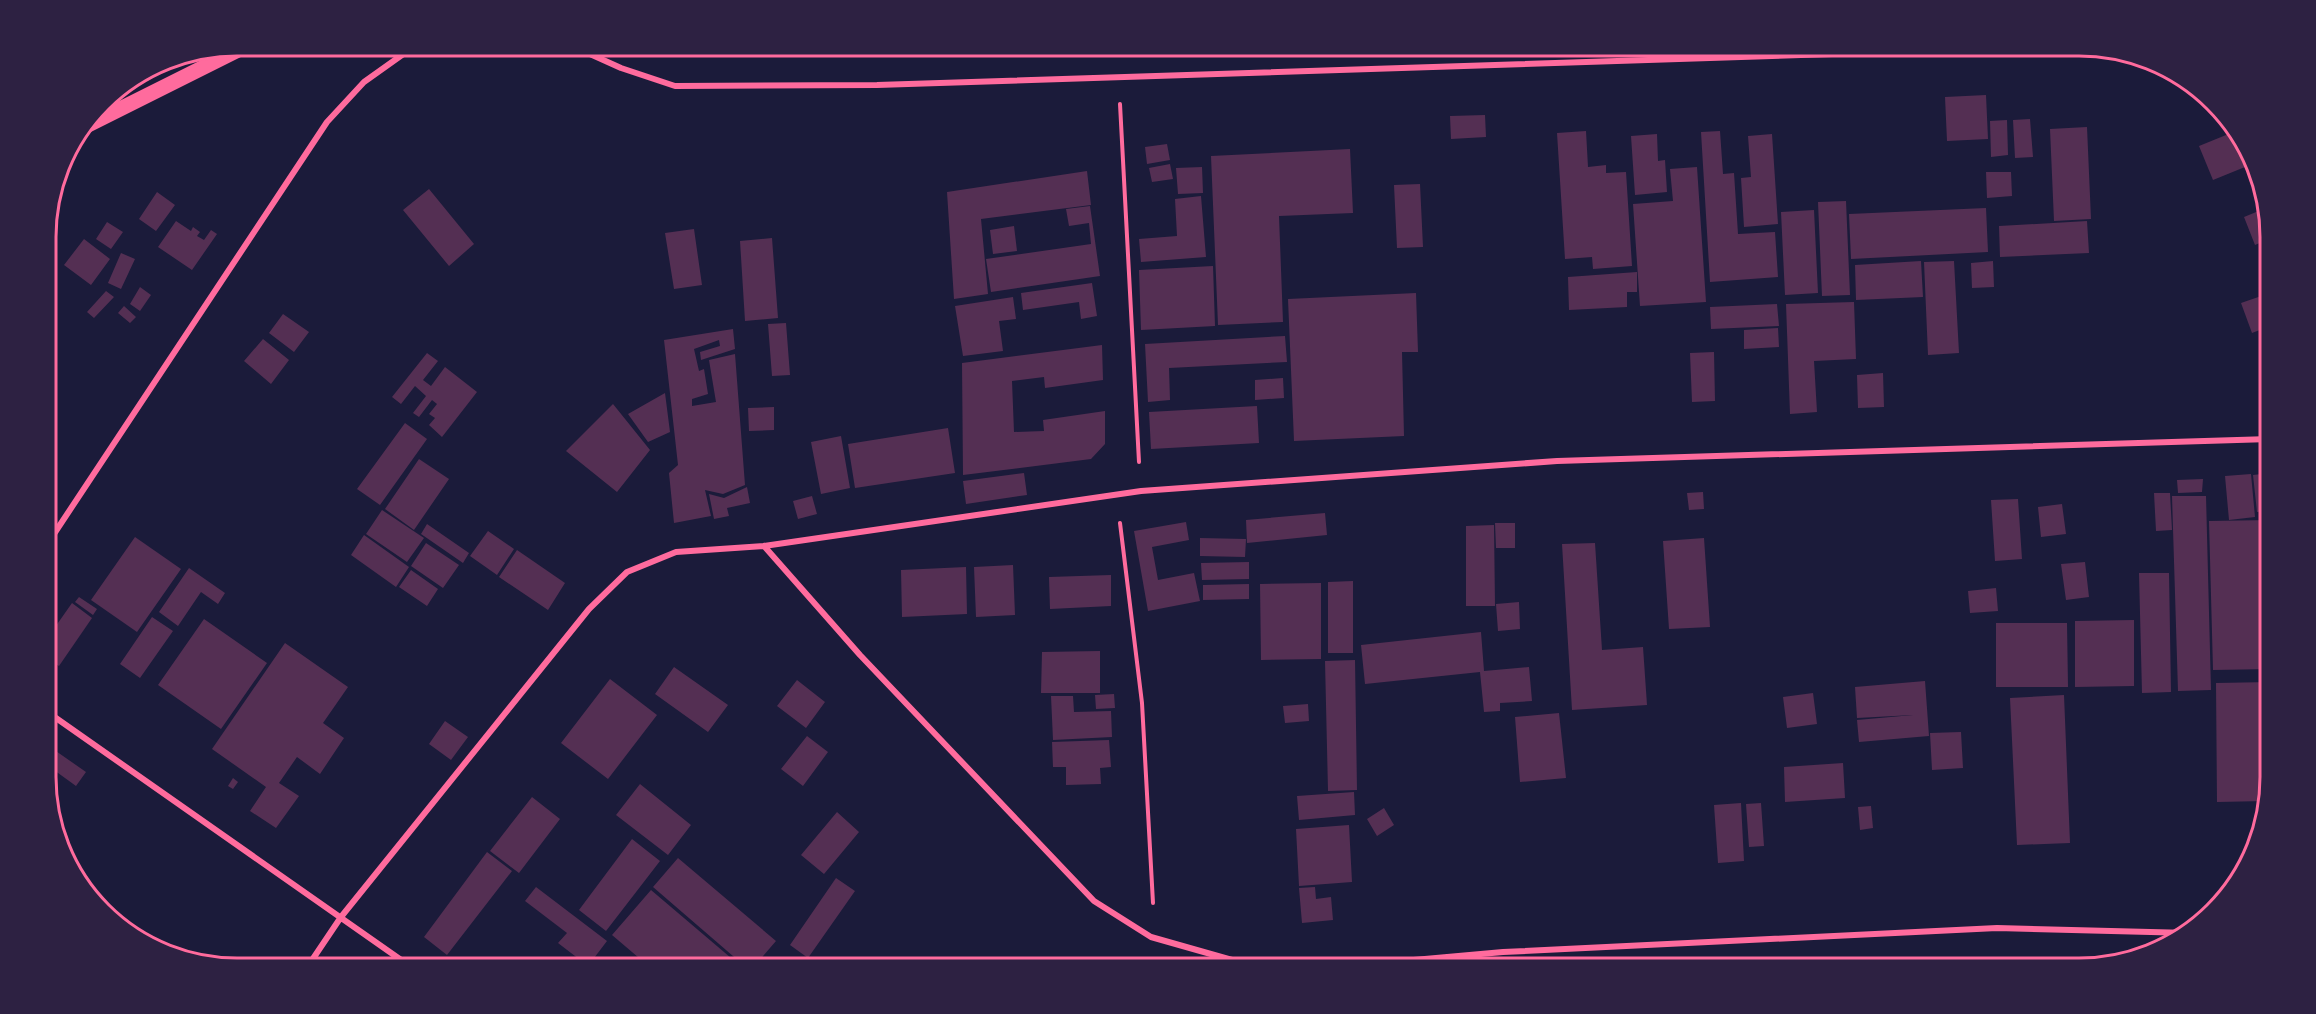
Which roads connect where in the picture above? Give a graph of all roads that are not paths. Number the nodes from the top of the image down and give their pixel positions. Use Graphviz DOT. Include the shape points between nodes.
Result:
graph roads {
  1 [pos="226,56"];
  2 [pos="401,56"];
  3 [pos="594,56"];
  4 [pos="1762,56"];
  5 [pos="98,120"];
  6 [pos="2260,439"];
  7 [pos="55,532"];
  8 [pos="764,546"];
  9 [pos="55,717"];
  10 [pos="341,917"];
  11 [pos="2172,933"];
  12 [pos="313,958"];
  13 [pos="399,958"];
  14 [pos="1225,958"];
  15 [pos="1435,958"];
  1 -- 5 [label="main road"];
  2 -- 7 [label="street" via="364,82 327,122"];
  3 -- 4 [label="street" via="675,86 877,85"];
  6 -- 8 [label="street" via="1557,461 1141,491"];
  8 -- 10 [label="street" via="676,552 627,572 589,609"];
  8 -- 14 [label="street" via="860,656 1094,901 1151,937"];
  9 -- 10 [label="street"];
  10 -- 12 [label="street"];
  10 -- 13 [label="street"];
  11 -- 15 [label="street" via="1997,928"];
}
